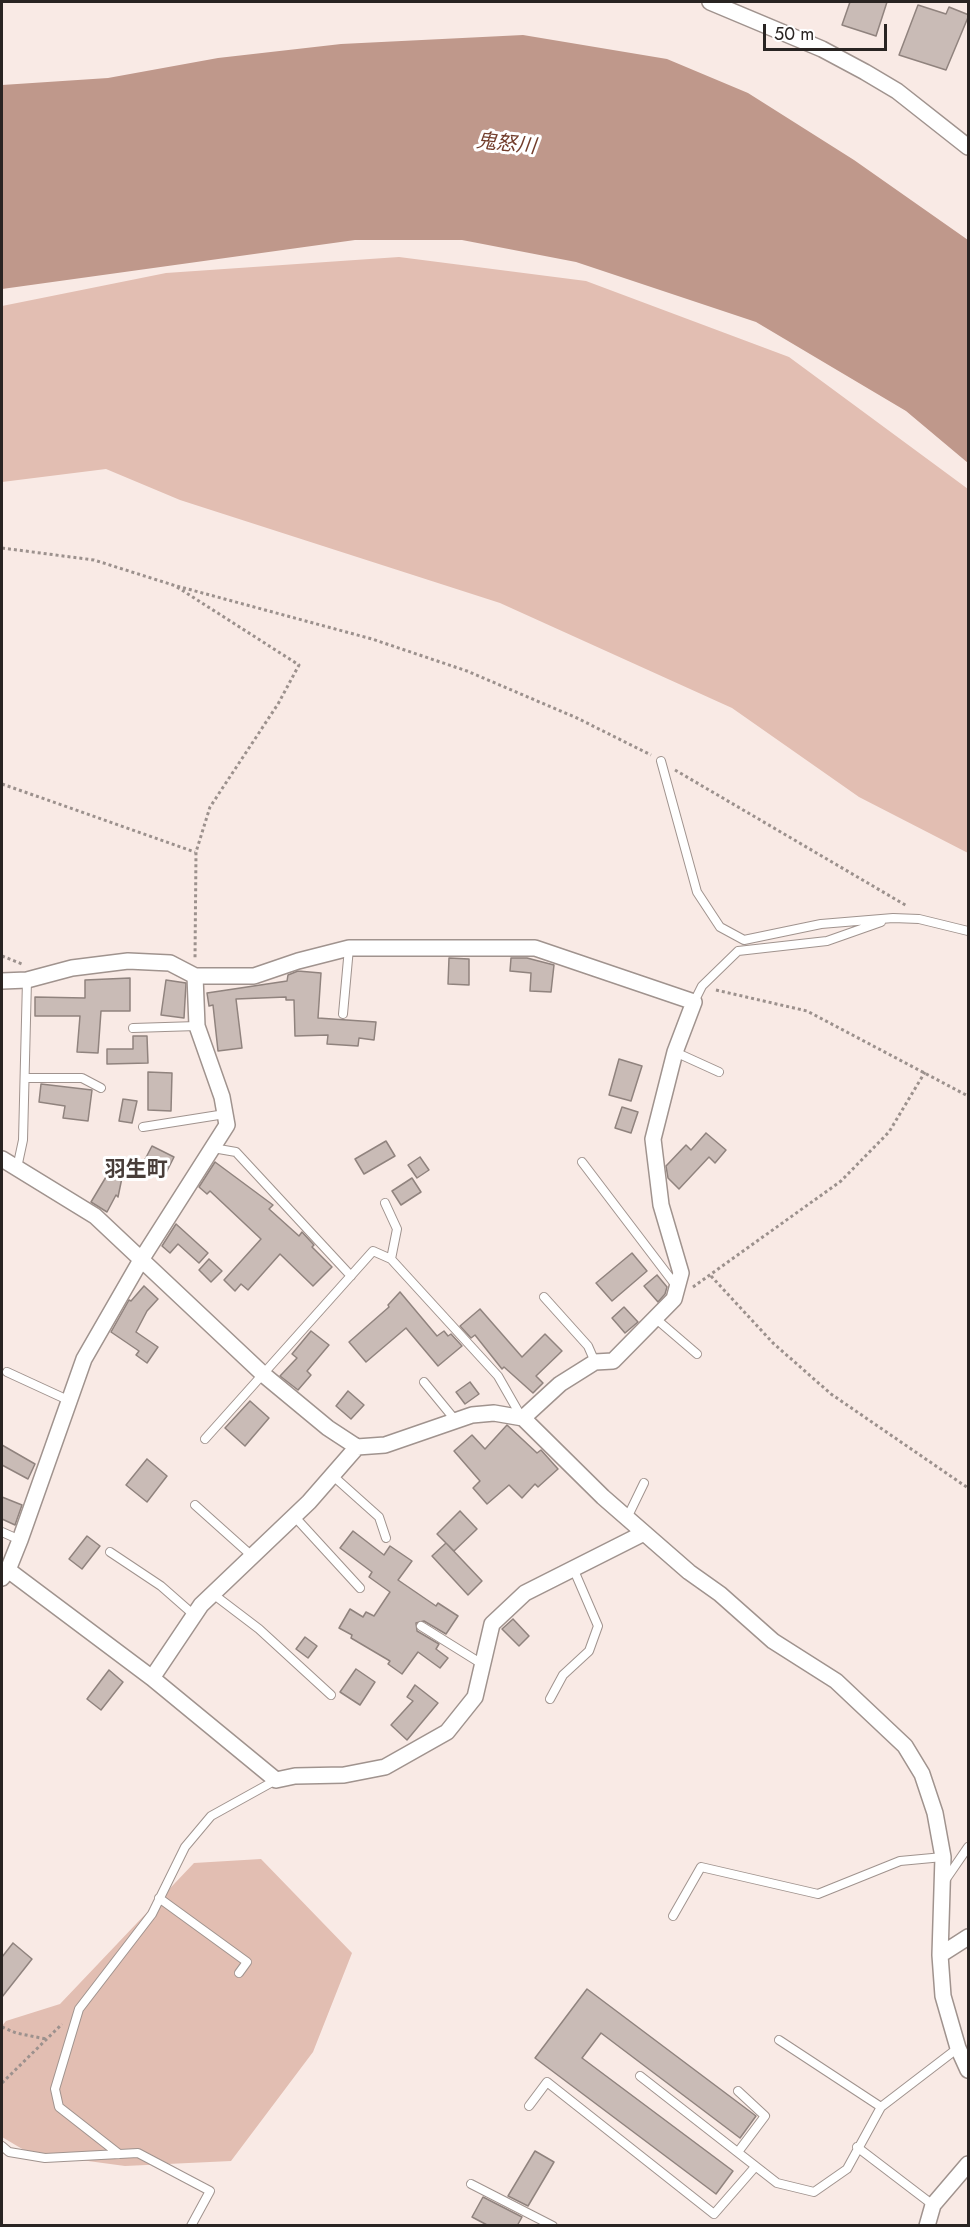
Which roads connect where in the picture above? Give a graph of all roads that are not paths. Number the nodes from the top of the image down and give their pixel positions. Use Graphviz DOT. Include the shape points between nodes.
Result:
graph roads {
  1 [pos="710,2"];
  2 [pos="969,147"];
  3 [pos="661,761"];
  4 [pos="893,918"];
  5 [pos="969,931"];
  6 [pos="349,948"];
  7 [pos="195,976"];
  8 [pos="27,980"];
  9 [pos="2,981"];
  10 [pos="694,1002"];
  11 [pos="343,1014"];
  12 [pos="197,1026"];
  13 [pos="133,1028"];
  14 [pos="675,1052"];
  15 [pos="719,1072"];
  16 [pos="26,1077"];
  17 [pos="101,1088"];
  18 [pos="225,1114"];
  19 [pos="143,1127"];
  20 [pos="212,1148"];
  21 [pos="2,1159"];
  22 [pos="582,1162"];
  23 [pos="17,1168"];
  24 [pos="384,1203"];
  25 [pos="391,1259"];
  26 [pos="141,1260"];
  27 [pos="351,1276"];
  28 [pos="675,1293"];
  29 [pos="544,1297"];
  30 [pos="655,1318"];
  31 [pos="697,1354"];
  32 [pos="595,1362"];
  33 [pos="7,1372"];
  34 [pos="264,1375"];
  35 [pos="424,1382"];
  36 [pos="70,1401"];
  37 [pos="523,1418"];
  38 [pos="456,1421"];
  39 [pos="205,1439"];
  40 [pos="357,1447"];
  41 [pos="332,1475"];
  42 [pos="644,1483"];
  43 [pos="195,1505"];
  44 [pos="294,1516"];
  45 [pos="627,1518"];
  46 [pos="2,1532"];
  47 [pos="644,1533"];
  48 [pos="386,1538"];
  49 [pos="20,1540"];
  50 [pos="110,1552"];
  51 [pos="252,1556"];
  52 [pos="573,1568"];
  53 [pos="4,1573"];
  54 [pos="360,1588"];
  55 [pos="213,1594"];
  56 [pos="194,1615"];
  57 [pos="422,1626"];
  58 [pos="482,1664"];
  59 [pos="152,1678"];
  60 [pos="331,1695"];
  61 [pos="550,1699"];
  62 [pos="276,1780"];
  63 [pos="969,1847"];
  64 [pos="943,1857"];
  65 [pos="942,1886"];
  66 [pos="159,1898"];
  67 [pos="673,1916"];
  68 [pos="969,1937"];
  69 [pos="940,1955"];
  70 [pos="239,1973"];
  71 [pos="779,2040"];
  72 [pos="958,2048"];
  73 [pos="969,2070"];
  74 [pos="640,2076"];
  75 [pos="738,2091"];
  76 [pos="530,2106"];
  77 [pos="881,2108"];
  78 [pos="2,2146"];
  79 [pos="857,2147"];
  80 [pos="738,2152"];
  81 [pos="119,2154"];
  82 [pos="969,2164"];
  83 [pos="755,2167"];
  84 [pos="471,2184"];
  85 [pos="933,2205"];
  86 [pos="190,2226"];
  87 [pos="553,2226"];
  88 [pos="927,2226"];
  1 -- 2 [label="street" via="822,49 865,72 897,91"];
  3 -- 4 [label="lane" via="697,892 720,927 744,940 821,924"];
  4 -- 5 [label="lane"];
  4 -- 10 [label="lane" via="827,941 738,951 702,986"];
  6 -- 7 [label="street" via="254,976"];
  6 -- 10 [label="street" via="535,948"];
  6 -- 11 [label="lane"];
  7 -- 8 [label="street" via="170,963 128,961 72,968"];
  7 -- 12 [label="street"];
  8 -- 9 [label="street"];
  8 -- 16 [label="lane"];
  10 -- 14 [label="street"];
  12 -- 13 [label="lane"];
  12 -- 18 [label="street"];
  14 -- 15 [label="lane"];
  14 -- 28 [label="street" via="653,1139 660,1205 681,1273"];
  16 -- 17 [label="lane" via="82,1078"];
  16 -- 23 [label="lane" via="23,1140"];
  18 -- 19 [label="lane"];
  18 -- 20 [label="street" via="227,1125"];
  20 -- 26 [label="street"];
  20 -- 27 [label="lane" via="236,1152"];
  21 -- 23 [label="street"];
  22 -- 28 [label="lane"];
  23 -- 26 [label="street" via="95,1216"];
  24 -- 25 [label="lane" via="398,1229"];
  25 -- 27 [label="lane" via="374,1251"];
  25 -- 37 [label="lane" via="498,1376"];
  26 -- 34 [label="street"];
  26 -- 36 [label="street" via="84,1359"];
  27 -- 34 [label="lane"];
  28 -- 30 [label="street"];
  29 -- 32 [label="lane" via="588,1346"];
  30 -- 31 [label="lane"];
  30 -- 32 [label="street" via="613,1362"];
  32 -- 37 [label="street" via="560,1384"];
  33 -- 36 [label="lane"];
  34 -- 39 [label="lane"];
  34 -- 40 [label="street"];
  35 -- 38 [label="lane"];
  36 -- 49 [label="street"];
  37 -- 38 [label="street" via="494,1413"];
  37 -- 45 [label="street"];
  38 -- 40 [label="street" via="385,1445"];
  40 -- 41 [label="street"];
  41 -- 44 [label="street"];
  41 -- 48 [label="lane" via="379,1516"];
  42 -- 45 [label="lane"];
  43 -- 51 [label="lane"];
  44 -- 51 [label="street"];
  44 -- 54 [label="lane"];
  45 -- 47 [label="street"];
  46 -- 49 [label="lane"];
  47 -- 52 [label="street"];
  47 -- 64 [label="street" via="773,1641 836,1681 905,1746 922,1774 932,1803"];
  49 -- 53 [label="street"];
  50 -- 56 [label="lane" via="161,1586"];
  51 -- 55 [label="street"];
  52 -- 58 [label="street" via="525,1593 492,1624"];
  52 -- 61 [label="lane" via="598,1626 589,1651 563,1675"];
  53 -- 59 [label="street"];
  55 -- 56 [label="street"];
  55 -- 60 [label="lane" via="259,1629"];
  56 -- 59 [label="street"];
  57 -- 58 [label="lane"];
  58 -- 62 [label="street" via="475,1697 447,1732 385,1767 344,1775"];
  59 -- 62 [label="street"];
  62 -- 66 [label="lane" via="211,1816 185,1847"];
  63 -- 65 [label="lane"];
  64 -- 65 [label="street"];
  64 -- 67 [label="lane" via="900,1861 818,1894 701,1867"];
  65 -- 69 [label="street"];
  66 -- 70 [label="lane" via="247,1962"];
  66 -- 81 [label="lane" via="152,1914 79,2009 55,2089 59,2107"];
  68 -- 69 [label="street"];
  69 -- 72 [label="street" via="943,1996"];
  71 -- 77 [label="lane"];
  72 -- 73 [label="street"];
  72 -- 77 [label="lane"];
  74 -- 80 [label="lane"];
  75 -- 80 [label="lane" via="765,2116"];
  76 -- 83 [label="lane" via="547,2082 714,2214"];
  77 -- 79 [label="lane"];
  78 -- 81 [label="lane" via="9,2152 45,2158"];
  79 -- 83 [label="lane" via="847,2169 814,2192 777,2183"];
  79 -- 85 [label="lane"];
  80 -- 83 [label="lane"];
  81 -- 86 [label="lane" via="138,2153 210,2191"];
  82 -- 85 [label="street"];
  84 -- 87 [label="lane"];
  85 -- 88 [label="street"];
}
